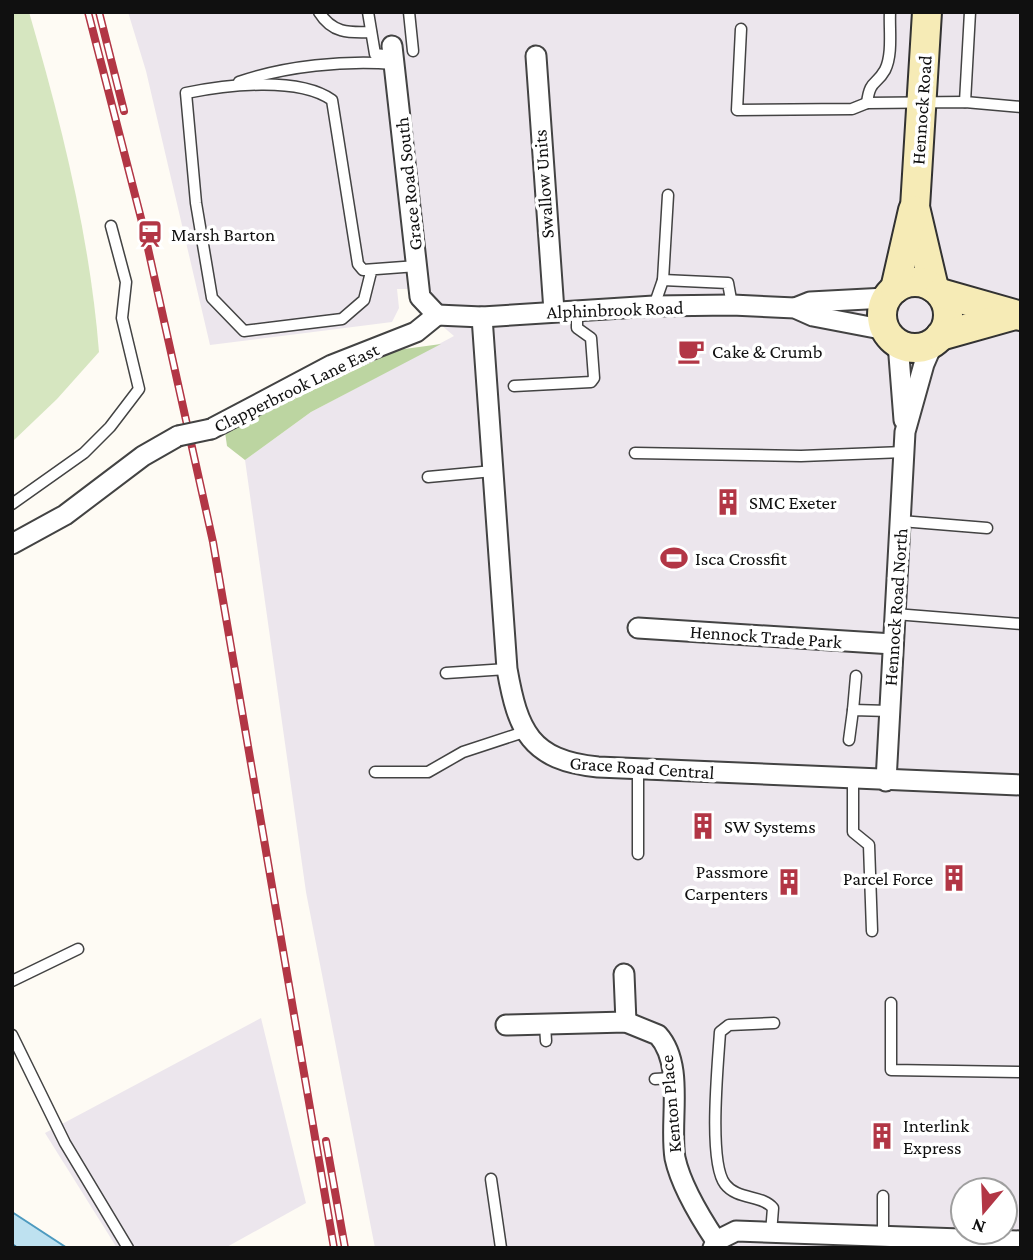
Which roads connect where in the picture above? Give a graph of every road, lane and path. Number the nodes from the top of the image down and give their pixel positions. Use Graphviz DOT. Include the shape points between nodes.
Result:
graph roads {
  1 [pos="319,12"];
  2 [pos="368,12"];
  3 [pos="409,12"];
  4 [pos="890,12"];
  5 [pos="927,12"];
  6 [pos="970,12"];
  7 [pos="741,29"];
  8 [pos="370,32"];
  9 [pos="398,54"];
  10 [pos="536,56"];
  11 [pos="232,85"];
  12 [pos="965,102"];
  13 [pos="867,103"];
  14 [pos="923,103"];
  15 [pos="1021,107"];
  16 [pos="668,195"];
  17 [pos="915,207"];
  18 [pos="111,226"];
  19 [pos="417,266"];
  20 [pos="371,272"];
  21 [pos="663,280"];
  22 [pos="937,290"];
  23 [pos="890,294"];
  24 [pos="732,305"];
  25 [pos="654,306"];
  26 [pos="795,308"];
  27 [pos="554,311"];
  28 [pos="577,311"];
  29 [pos="437,315"];
  30 [pos="1018,315"];
  31 [pos="482,317"];
  32 [pos="892,336"];
  33 [pos="937,338"];
  34 [pos="514,386"];
  35 [pos="905,432"];
  36 [pos="904,452"];
  37 [pos="635,453"];
  38 [pos="493,471"];
  39 [pos="428,477"];
  40 [pos="12,504"];
  41 [pos="901,521"];
  42 [pos="987,528"];
  43 [pos="12,544"];
  44 [pos="895,614"];
  45 [pos="1021,624"];
  46 [pos="638,628"];
  47 [pos="893,644"];
  48 [pos="507,669"];
  49 [pos="446,673"];
  50 [pos="856,676"];
  51 [pos="853,709"];
  52 [pos="889,711"];
  53 [pos="524,732"];
  54 [pos="849,740"];
  55 [pos="638,770"];
  56 [pos="375,772"];
  57 [pos="853,780"];
  58 [pos="886,781"];
  59 [pos="1021,785"];
  60 [pos="638,854"];
  61 [pos="872,931"];
  62 [pos="78,949"];
  63 [pos="624,974"];
  64 [pos="12,981"];
  65 [pos="891,1003"];
  66 [pos="626,1022"];
  67 [pos="774,1023"];
  68 [pos="506,1025"];
  69 [pos="12,1035"];
  70 [pos="1021,1072"];
  71 [pos="491,1179"];
  72 [pos="883,1196"];
  73 [pos="771,1234"];
  74 [pos="883,1237"];
  75 [pos="949,1241"];
  76 [pos="830,1242"];
  77 [pos="715,1244"];
  78 [pos="128,1248"];
  79 [pos="501,1248"];
  1 -- 8 [label="lane" via="327,24 346,33"];
  2 -- 8 [label="lane"];
  3 -- 9 [label="lane"];
  4 -- 13 [label="lane" via="885,71 869,88"];
  5 -- 14 [label="main road, Hennock Road"];
  6 -- 12 [label="lane"];
  7 -- 13 [label="lane" via="737,110 852,109"];
  8 -- 9 [label="lane" via="375,54"];
  9 -- 11 [label="lane" via="269,72"];
  9 -- 19 [label="street, Grace Road South"];
  10 -- 27 [label="street, Swallow Units"];
  11 -- 20 [label="lane" via="313,89 332,100 355,257 363,270"];
  11 -- 20 [label="lane" via="186,93 196,203 212,299 244,331 342,320 364,300"];
  12 -- 14 [label="lane"];
  12 -- 15 [label="lane"];
  13 -- 14 [label="lane"];
  14 -- 17 [label="main road, Hennock Road"];
  16 -- 21 [label="lane"];
  17 -- 22 [label="main road, Hennock Road"];
  17 -- 23 [label="main road, Hennock Road"];
  18 -- 40 [label="lane" via="126,282 122,318 139,389 84,453"];
  19 -- 20 [label="lane"];
  19 -- 29 [label="street, Grace Road South" via="420,298"];
  21 -- 24 [label="lane" via="728,283"];
  21 -- 25 [label="lane"];
  22 -- 23 [label="main road" via="910,282"];
  22 -- 30 [label="main road"];
  22 -- 33 [label="main road" via="948,319"];
  23 -- 26 [label="street, Alphinbrook Road" via="810,302"];
  23 -- 32 [label="main road" via="882,314"];
  24 -- 25 [label="street, Alphinbrook Road"];
  24 -- 26 [label="street, Alphinbrook Road"];
  25 -- 28 [label="street, Alphinbrook Road"];
  26 -- 32 [label="street, Alphinbrook Road"];
  27 -- 28 [label="street, Alphinbrook Road"];
  27 -- 31 [label="street, Alphinbrook Road"];
  28 -- 34 [label="lane" via="577,328 591,338 591,382"];
  29 -- 31 [label="street, Alphinbrook Road"];
  29 -- 43 [label="street, Clapperbrook Lane East, bridge" via="416,332 332,365 211,429 178,436 65,515"];
  30 -- 33 [label="main road"];
  31 -- 38 [label="street, Grace Road Central"];
  32 -- 33 [label="main road" via="912,347"];
  32 -- 35 [label="street, Hennock Road North"];
  33 -- 35 [label="street, Hennock Road North" via="924,364"];
  35 -- 36 [label="street, Hennock Road North"];
  36 -- 37 [label="lane" via="801,456"];
  36 -- 41 [label="street, Hennock Road North"];
  38 -- 39 [label="lane"];
  38 -- 48 [label="street, Grace Road Central"];
  41 -- 42 [label="lane"];
  41 -- 44 [label="street, Hennock Road North"];
  44 -- 45 [label="lane"];
  44 -- 47 [label="street, Hennock Road North"];
  46 -- 47 [label="street, Hennock Trade Park"];
  47 -- 52 [label="street, Hennock Road North"];
  48 -- 49 [label="lane"];
  48 -- 53 [label="street, Grace Road Central"];
  50 -- 51 [label="lane"];
  51 -- 52 [label="lane"];
  51 -- 54 [label="lane"];
  52 -- 58 [label="street, Hennock Road North"];
  53 -- 55 [label="street, Grace Road Central" via="556,760"];
  53 -- 56 [label="lane" via="463,752 428,772"];
  55 -- 57 [label="street, Grace Road Central"];
  55 -- 60 [label="lane"];
  57 -- 58 [label="street, Grace Road Central"];
  57 -- 61 [label="lane" via="853,832 869,845"];
  58 -- 59 [label="street, Grace Road Central"];
  62 -- 64 [label="lane"];
  63 -- 66 [label="street"];
  65 -- 70 [label="lane" via="891,1070"];
  66 -- 68 [label="street, Kenton Place" via="546,1033"];
  66 -- 77 [label="street, Kenton Place" via="662,1040 670,1060 663,1078 676,1161"];
  67 -- 73 [label="lane" via="729,1025 720,1032 715,1161 724,1184 773,1208"];
  69 -- 78 [label="lane" via="65,1143"];
  71 -- 79 [label="lane"];
  72 -- 74 [label="lane"];
  73 -- 76 [label="street"];
  73 -- 77 [label="street" via="736,1231"];
  74 -- 75 [label="street"];
  74 -- 76 [label="street"];
}
